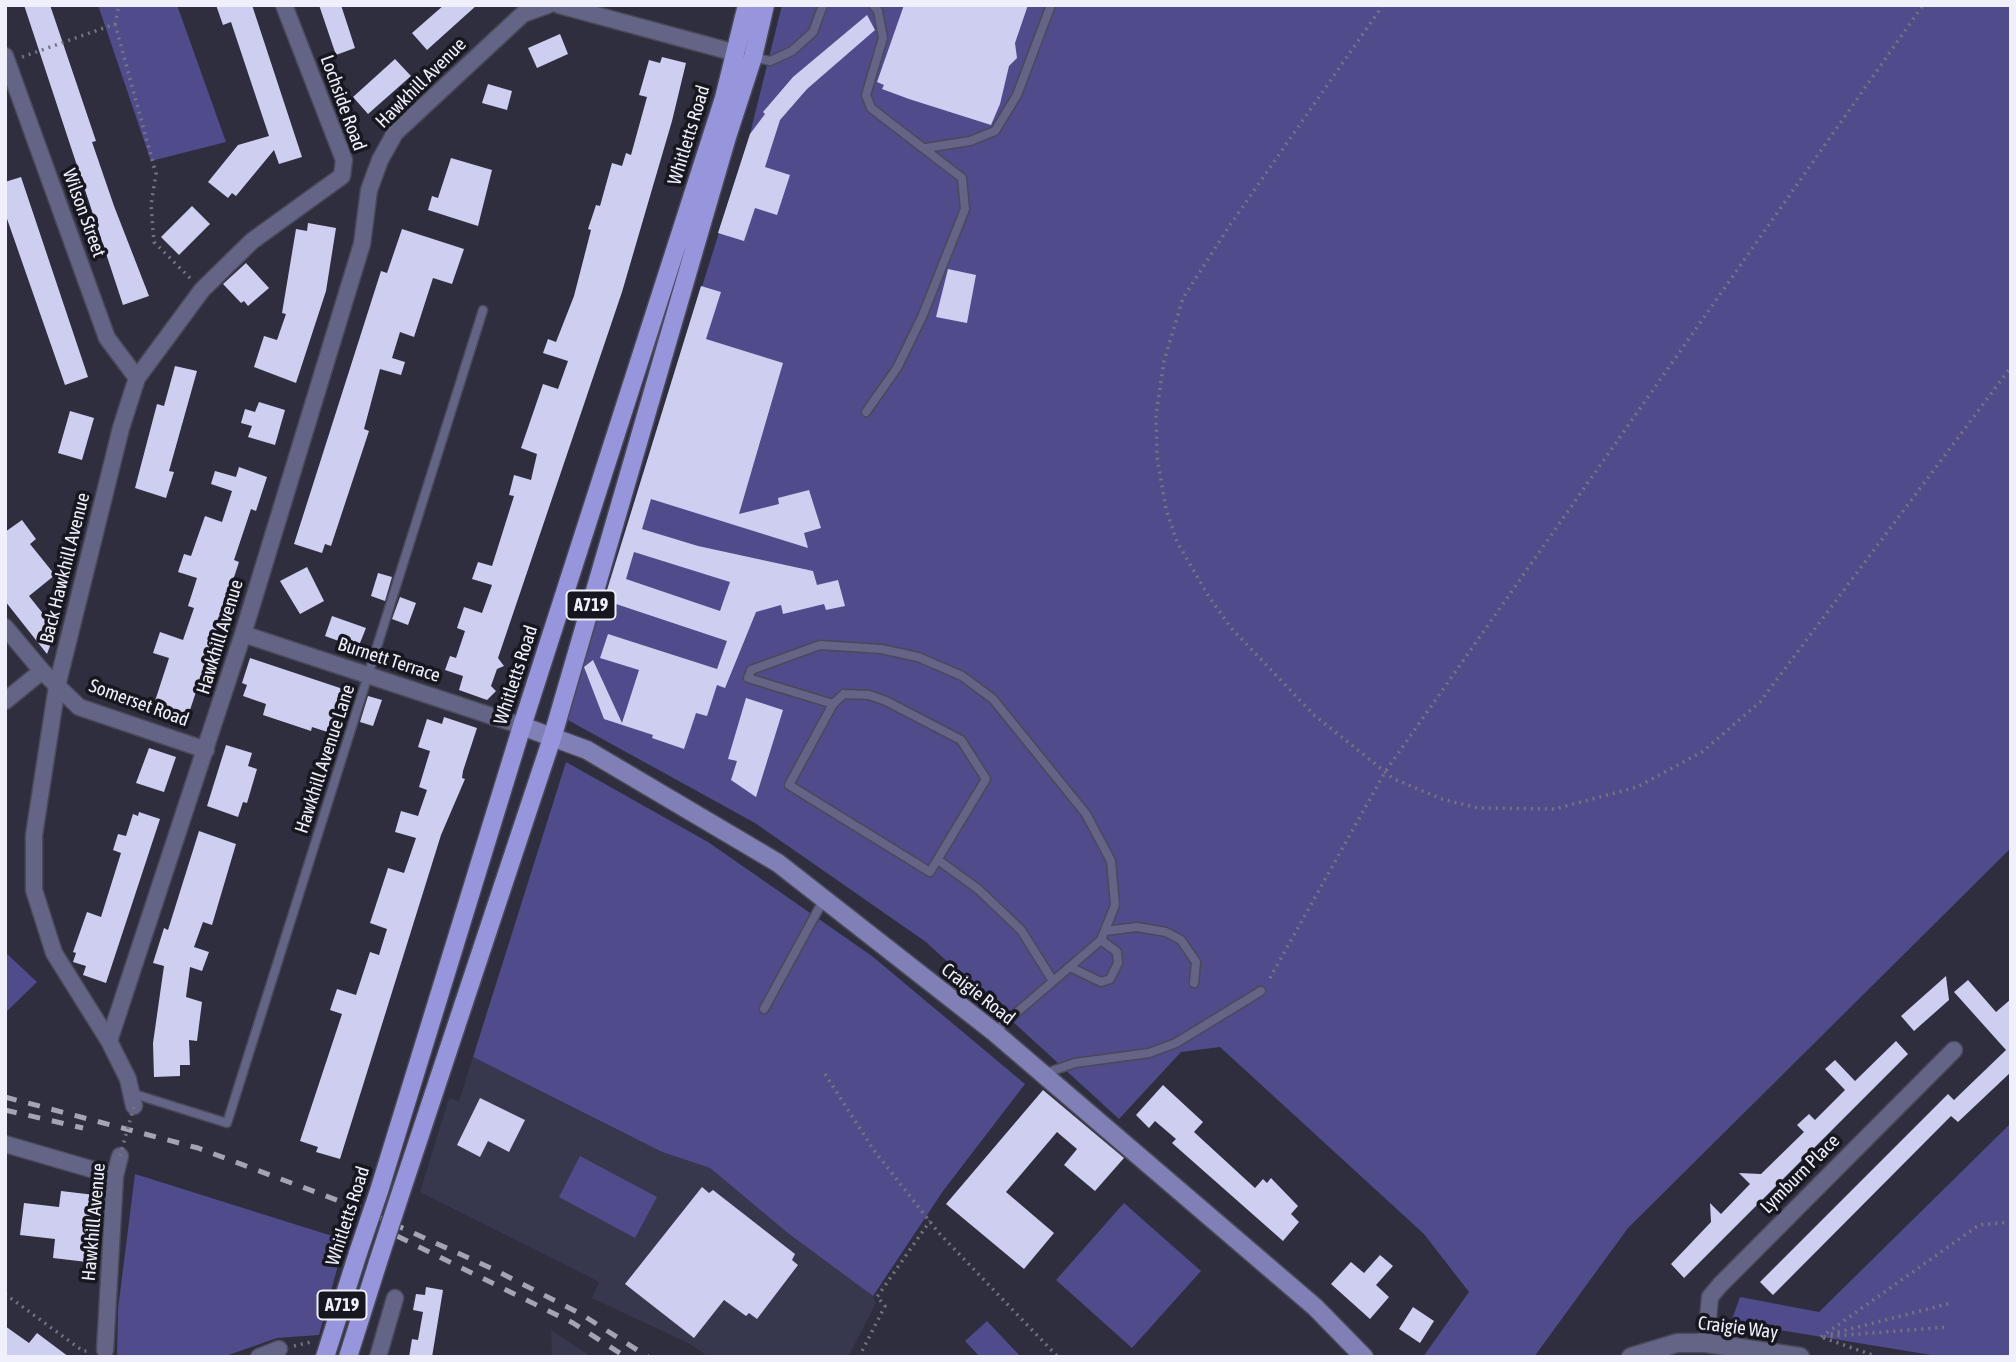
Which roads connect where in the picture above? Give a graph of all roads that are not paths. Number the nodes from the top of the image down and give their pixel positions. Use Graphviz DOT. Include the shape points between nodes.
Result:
graph roads {
  1 [pos="284,5"];
  2 [pos="548,5"];
  3 [pos="559,5"];
  4 [pos="747,5"];
  5 [pos="765,5"];
  6 [pos="823,5"];
  7 [pos="873,5"];
  8 [pos="1051,5"];
  9 [pos="744,55"];
  10 [pos="6,59"];
  11 [pos="926,148"];
  12 [pos="342,176"];
  13 [pos="483,310"];
  14 [pos="137,378"];
  15 [pos="866,412"];
  16 [pos="5,627"];
  17 [pos="243,634"];
  18 [pos="42,671"];
  19 [pos="368,675"];
  20 [pos="57,686"];
  21 [pos="5,701"];
  22 [pos="832,704"];
  23 [pos="522,726"];
  24 [pos="553,736"];
  25 [pos="206,750"];
  26 [pos="938,860"];
  27 [pos="824,900"];
  28 [pos="1105,931"];
  29 [pos="1101,940"];
  30 [pos="1070,967"];
  31 [pos="1053,981"];
  32 [pos="1194,983"];
  33 [pos="1261,991"];
  34 [pos="764,1009"];
  35 [pos="994,1032"];
  36 [pos="109,1041"];
  37 [pos="1954,1051"];
  38 [pos="421,1056"];
  39 [pos="443,1066"];
  40 [pos="1043,1074"];
  41 [pos="133,1100"];
  42 [pos="5,1144"];
  43 [pos="120,1156"];
  44 [pos="115,1176"];
  45 [pos="395,1298"];
  46 [pos="1706,1343"];
  47 [pos="279,1349"];
  48 [pos="105,1350"];
  49 [pos="259,1357"];
  50 [pos="325,1357"];
  51 [pos="348,1357"];
  52 [pos="378,1357"];
  53 [pos="1364,1357"];
  54 [pos="1631,1357"];
  55 [pos="1800,1357"];
  1 -- 12 [label="street, Lochside Road" via="344,160"];
  2 -- 17 [label="street, Hawkhill Avenue" via="513,23 395,133 380,160 369,190 362,244"];
  3 -- 9 [label="street"];
  4 -- 9 [label="main road, Whitletts Road / A719"];
  5 -- 9 [label="main road, Whitletts Road / A719"];
  6 -- 9 [label="lane" via="813,32 792,51 770,61"];
  7 -- 11 [label="lane" via="883,38 866,95 871,108"];
  8 -- 11 [label="lane" via="1004,120 988,135"];
  9 -- 23 [label="main road, Whitletts Road / A719" via="724,98"];
  9 -- 24 [label="main road, Whitletts Road / A719" via="727,137"];
  10 -- 14 [label="street, Wilson Street" via="107,338"];
  11 -- 15 [label="lane" via="962,178 965,209 922,317 897,368"];
  12 -- 14 [label="street, Back Hawkhill Avenue" via="252,241 202,290"];
  13 -- 19 [label="lane, Hawkhill Avenue Lane"];
  14 -- 20 [label="street, Back Hawkhill Avenue"];
  16 -- 18 [label="street, Somerset Road"];
  17 -- 19 [label="street, Burnett Terrace"];
  17 -- 25 [label="street, Hawkhill Avenue"];
  18 -- 20 [label="street, Somerset Road"];
  18 -- 21 [label="street"];
  19 -- 23 [label="street, Burnett Terrace"];
  19 -- 41 [label="lane, Hawkhill Avenue Lane" via="227,1123"];
  20 -- 25 [label="street, Somerset Road" via="79,707"];
  20 -- 36 [label="street, Back Hawkhill Avenue" via="34,835 34,890 54,953"];
  22 -- 26 [label="lane" via="789,785 930,872"];
  22 -- 26 [label="lane" via="844,694 869,695 961,740 986,779"];
  22 -- 28 [label="lane" via="748,678 751,670 820,645 881,649 918,657 962,676 993,699 1086,814 1111,861 1115,905"];
  23 -- 24 [label="main road, Craigie Road"];
  23 -- 38 [label="main road, Whitletts Road / A719"];
  24 -- 27 [label="main road, Craigie Road" via="587,750 778,863"];
  24 -- 39 [label="main road, Whitletts Road / A719"];
  25 -- 36 [label="street, Hawkhill Avenue"];
  26 -- 31 [label="lane" via="978,889 1021,930"];
  27 -- 34 [label="lane"];
  27 -- 35 [label="main road, Craigie Road"];
  28 -- 29 [label="lane"];
  28 -- 32 [label="lane" via="1137,926 1181,940 1196,962"];
  29 -- 30 [label="lane"];
  29 -- 30 [label="lane" via="1117,952 1116,971 1110,979 1101,982"];
  30 -- 31 [label="lane"];
  31 -- 35 [label="lane"];
  33 -- 40 [label="lane" via="1176,1043 1149,1053 1075,1063"];
  35 -- 40 [label="main road, Craigie Road"];
  36 -- 41 [label="street"];
  37 -- 46 [label="street, Lymburn Place" via="1720,1285 1710,1297"];
  38 -- 39 [label="lane"];
  38 -- 50 [label="main road, Whitletts Road / A719, bridge"];
  39 -- 51 [label="main road, Whitletts Road / A719, bridge"];
  40 -- 53 [label="main road, Craigie Road" via="1315,1307"];
  42 -- 44 [label="street"];
  43 -- 44 [label="street, Hawkhill Avenue"];
  44 -- 48 [label="street, Hawkhill Avenue"];
  45 -- 52 [label="street"];
  46 -- 54 [label="street, Craigie Way" via="1677,1343"];
  46 -- 55 [label="street, Craigie Way"];
  47 -- 49 [label="street"];
}
